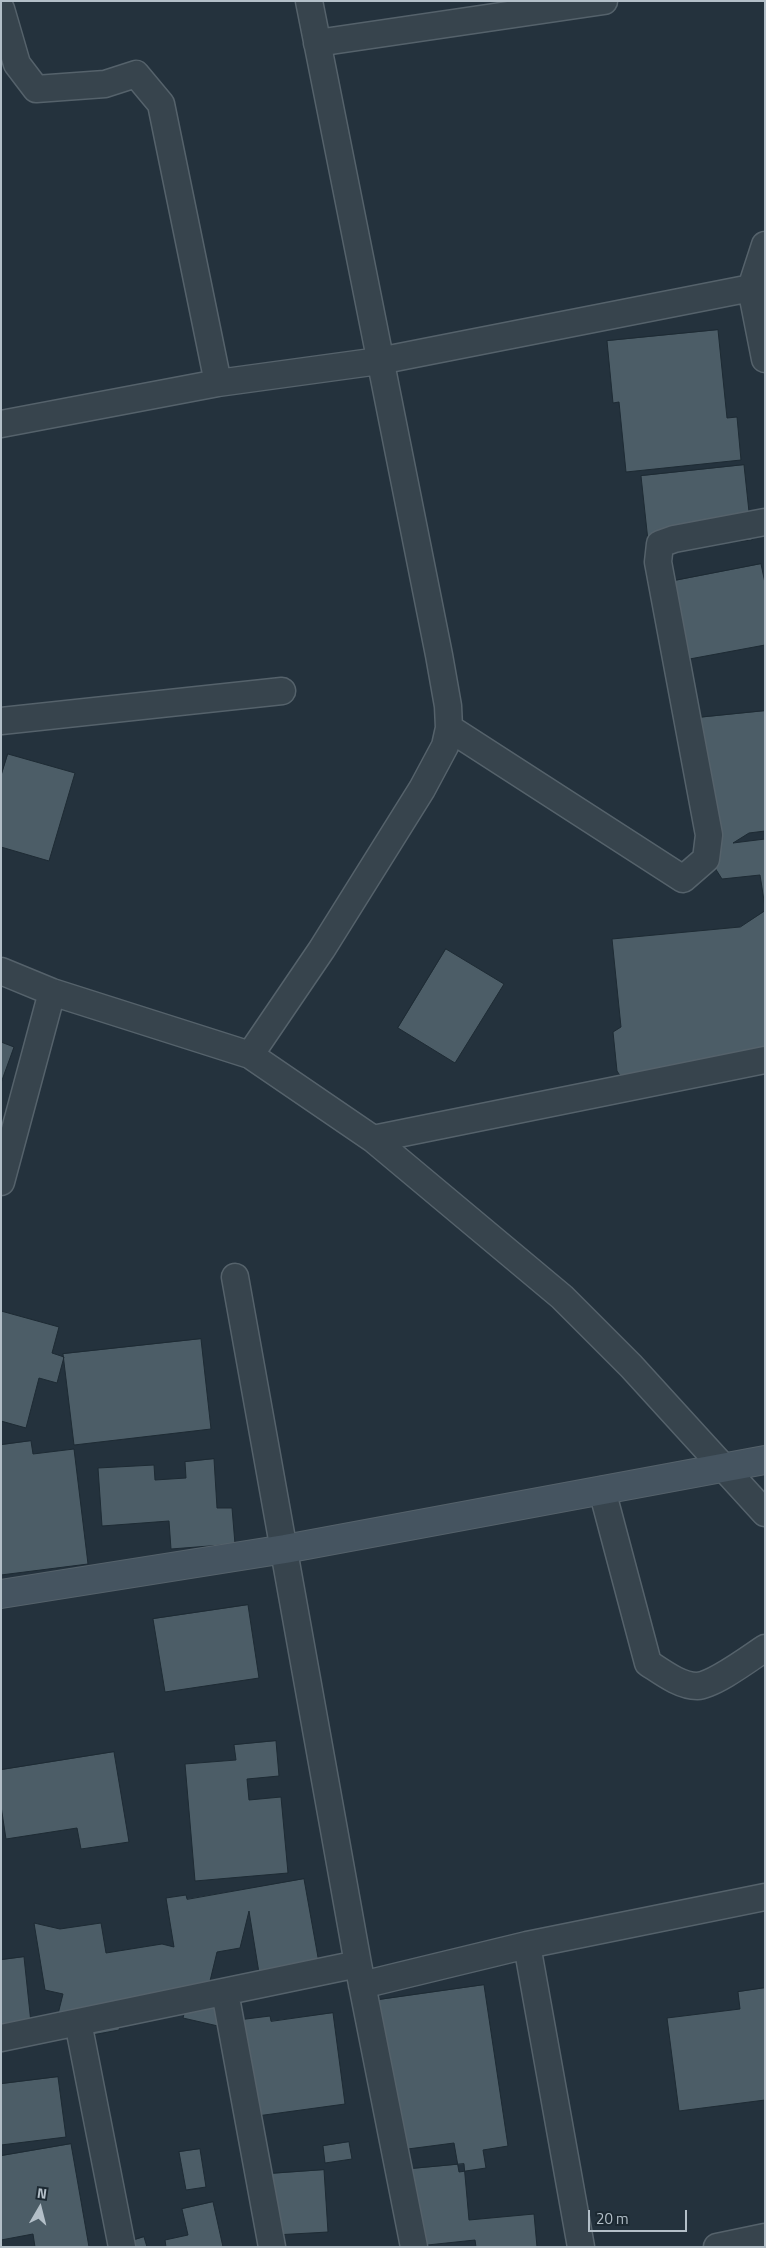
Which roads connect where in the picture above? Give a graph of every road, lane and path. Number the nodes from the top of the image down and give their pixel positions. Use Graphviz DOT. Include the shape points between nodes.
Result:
graph roads {
  1 [pos="309,1"];
  2 [pos="604,1"];
  3 [pos="1,9"];
  4 [pos="317,43"];
  5 [pos="765,245"];
  6 [pos="751,288"];
  7 [pos="765,359"];
  8 [pos="380,360"];
  9 [pos="218,383"];
  10 [pos="1,424"];
  11 [pos="765,522"];
  12 [pos="282,691"];
  13 [pos="1,721"];
  14 [pos="449,728"];
  15 [pos="1,971"];
  16 [pos="52,992"];
  17 [pos="250,1055"];
  18 [pos="765,1060"];
  19 [pos="373,1139"];
  20 [pos="1,1182"];
  21 [pos="235,1276"];
  22 [pos="765,1460"];
  23 [pos="723,1468"];
  24 [pos="602,1490"];
  25 [pos="765,1513"];
  26 [pos="285,1549"];
  27 [pos="1,1594"];
  28 [pos="765,1648"];
  29 [pos="765,1897"];
  30 [pos="527,1945"];
  31 [pos="360,1974"];
  32 [pos="225,1992"];
  33 [pos="78,2022"];
  34 [pos="1,2038"];
  35 [pos="765,2237"];
  36 [pos="122,2247"];
  37 [pos="272,2247"];
  38 [pos="414,2247"];
  39 [pos="580,2247"];
  40 [pos="717,2247"];
  1 -- 4 [label="street"];
  2 -- 4 [label="street"];
  3 -- 9 [label="street" via="17,64 36,89 105,84 136,74 161,104"];
  4 -- 8 [label="street"];
  5 -- 6 [label="street"];
  6 -- 7 [label="street"];
  6 -- 8 [label="street"];
  8 -- 9 [label="street"];
  8 -- 14 [label="street" via="439,655"];
  9 -- 10 [label="street"];
  11 -- 14 [label="street" via="660,544 658,562 709,835 706,859 683,879"];
  12 -- 13 [label="street"];
  14 -- 17 [label="street" via="445,746 422,789 322,949"];
  15 -- 16 [label="street"];
  16 -- 17 [label="street"];
  16 -- 20 [label="street"];
  17 -- 19 [label="street"];
  18 -- 19 [label="street"];
  19 -- 23 [label="street" via="562,1297 631,1366"];
  21 -- 26 [label="street"];
  22 -- 23 [label="street"];
  23 -- 24 [label="street"];
  23 -- 25 [label="street"];
  24 -- 26 [label="street"];
  24 -- 28 [label="street" via="648,1663 674,1680 698,1686 725,1675"];
  26 -- 27 [label="street"];
  26 -- 31 [label="street"];
  29 -- 30 [label="street"];
  30 -- 31 [label="street"];
  30 -- 39 [label="street"];
  31 -- 32 [label="street"];
  31 -- 38 [label="street"];
  32 -- 33 [label="street"];
  32 -- 37 [label="street"];
  33 -- 34 [label="street"];
  33 -- 36 [label="street"];
  35 -- 40 [label="street"];
}
